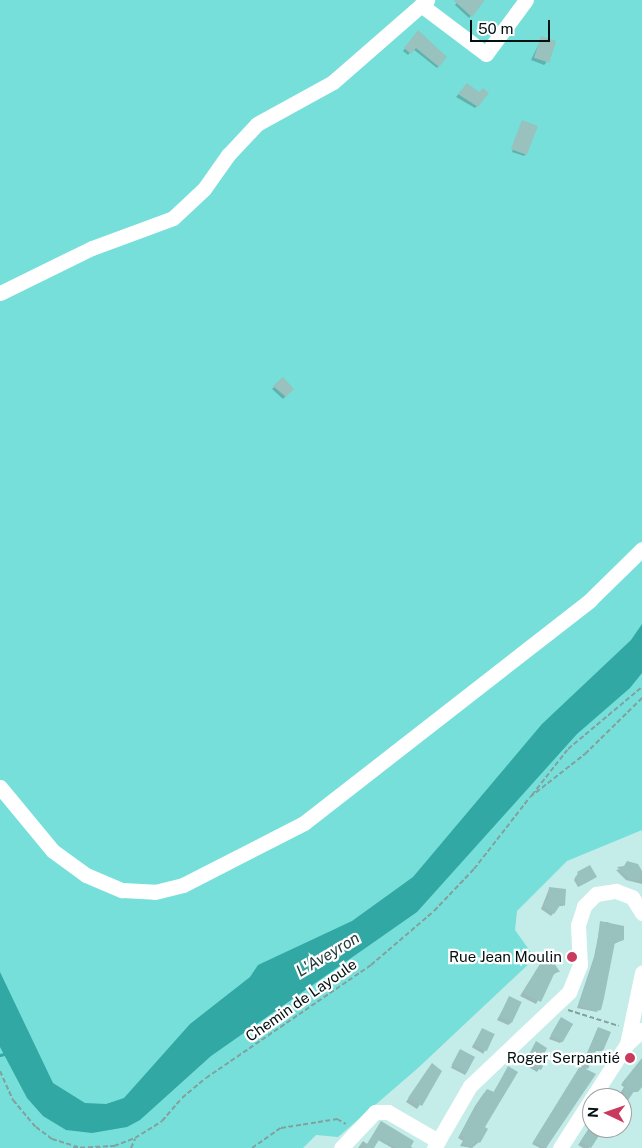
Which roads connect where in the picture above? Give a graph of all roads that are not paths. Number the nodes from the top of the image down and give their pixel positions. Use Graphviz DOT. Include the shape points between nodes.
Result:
graph roads {
  1 [pos="526,0"];
  2 [pos="424,2"];
  3 [pos="0,293"];
  4 [pos="642,549"];
  5 [pos="0,787"];
  6 [pos="642,913"];
  7 [pos="642,973"];
  8 [pos="632,1035"];
  9 [pos="598,1088"];
  10 [pos="582,1114"];
  11 [pos="436,1144"];
  12 [pos="341,1148"];
  13 [pos="560,1148"];
  1 -- 2 [label="street" via="486,54"];
  2 -- 3 [label="street" via="332,82 257,124 228,154 204,189 174,218 92,248"];
  4 -- 5 [label="street" via="590,600 304,823 183,886 155,892 122,890 86,875 53,851"];
  6 -- 11 [label="street" via="632,896 616,891 596,894 584,906 578,925 580,965 569,992 470,1086"];
  7 -- 8 [label="street"];
  8 -- 9 [label="street"];
  10 -- 13 [label="street"];
  11 -- 12 [label="street" via="388,1112 375,1112"];
}
